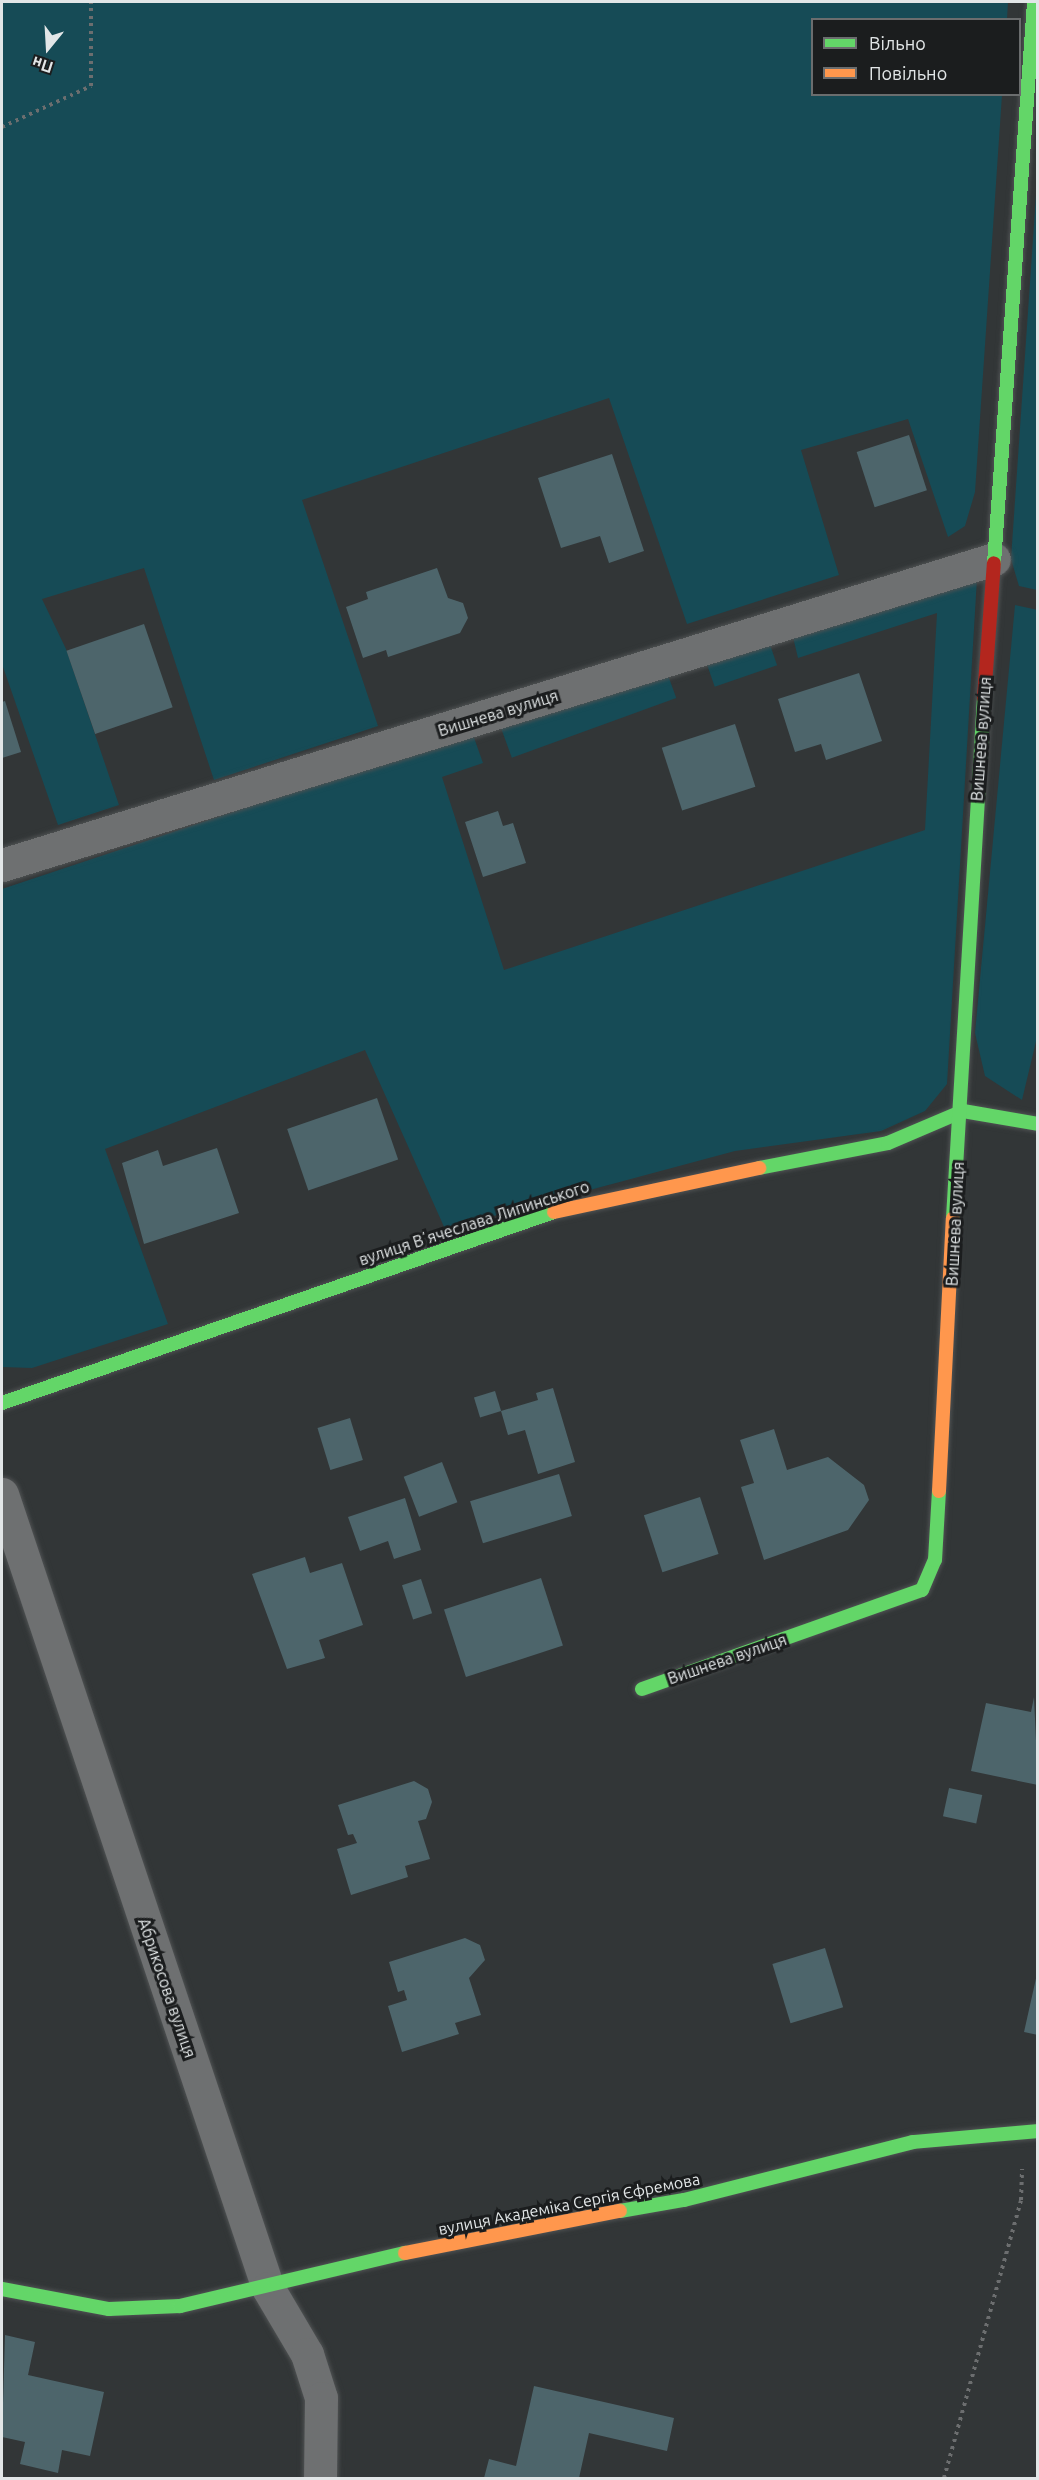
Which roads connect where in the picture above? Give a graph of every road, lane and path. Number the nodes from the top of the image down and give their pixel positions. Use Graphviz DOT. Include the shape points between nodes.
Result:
graph roads {
  1 [pos="91,2"];
  2 [pos="1034,2"];
  3 [pos="2,127"];
  4 [pos="994,558"];
  5 [pos="2,865"];
  6 [pos="963,1111"];
  7 [pos="1038,1124"];
  8 [pos="2,1403"];
  9 [pos="2,1494"];
  10 [pos="642,1689"];
  11 [pos="1031,2131"];
  12 [pos="268,2288"];
  13 [pos="2,2289"];
  14 [pos="320,2478"];
  15 [pos="944,2478"];
  1 -- 3 [label="path" via="91,86"];
  2 -- 4 [label="street, Вишнева вулиця"];
  4 -- 5 [label="street, Вишнева вулиця"];
  4 -- 6 [label="street, Вишнева вулиця" via="969,904"];
  6 -- 7 [label="street"];
  6 -- 8 [label="street, вулиця Вʼячеслава Липинського" via="888,1143 610,1196 528,1219"];
  6 -- 10 [label="street, Вишнева вулиця" via="935,1560 922,1590"];
  9 -- 12 [label="street, Абрикосова вулиця"];
  11 -- 12 [label="street, вулиця Академіка Сергія Єфремова" via="913,2142 684,2200 502,2230"];
  11 -- 15 [label="path" via="1021,2200"];
  12 -- 13 [label="street, вулиця Академіка Сергія Єфремова" via="180,2306 109,2309"];
  12 -- 14 [label="street, Абрикосова вулиця" via="307,2354 321,2398"];
}
